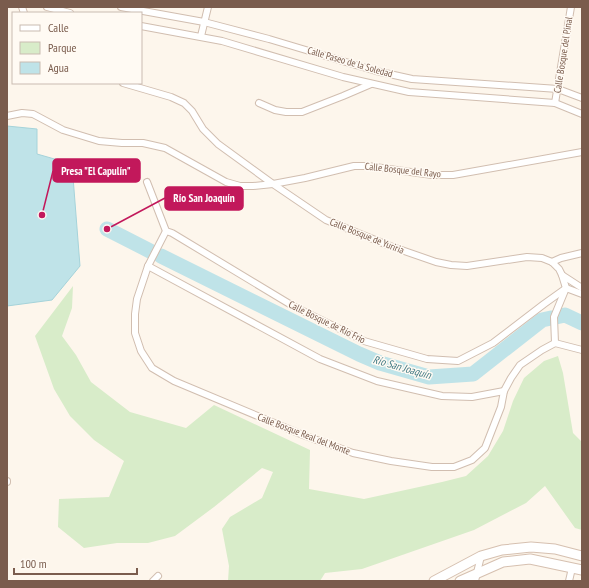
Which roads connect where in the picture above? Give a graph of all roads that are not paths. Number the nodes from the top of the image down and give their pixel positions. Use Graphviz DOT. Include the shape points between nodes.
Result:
graph roads {
  1 [pos="47,7"];
  2 [pos="121,7"];
  3 [pos="208,7"];
  4 [pos="571,7"];
  5 [pos="66,12"];
  6 [pos="204,22"];
  7 [pos="142,26"];
  8 [pos="201,36"];
  9 [pos="126,84"];
  10 [pos="371,84"];
  11 [pos="558,89"];
  12 [pos="582,98"];
  13 [pos="259,103"];
  14 [pos="555,103"];
  15 [pos="582,114"];
  16 [pos="7,116"];
  17 [pos="582,152"];
  18 [pos="147,182"];
  19 [pos="273,184"];
  20 [pos="166,231"];
  21 [pos="582,253"];
  22 [pos="552,262"];
  23 [pos="148,266"];
  24 [pos="562,276"];
  25 [pos="566,288"];
  26 [pos="582,288"];
  27 [pos="582,294"];
  28 [pos="555,343"];
  29 [pos="582,350"];
  30 [pos="504,391"];
  31 [pos="481,556"];
  32 [pos="582,556"];
  33 [pos="572,568"];
  34 [pos="582,570"];
  35 [pos="476,577"];
  36 [pos="434,581"];
  37 [pos="460,581"];
  38 [pos="569,581"];
  1 -- 5 [label="street"];
  2 -- 6 [label="street, Calle Paseo de la Soledad"];
  3 -- 6 [label="street"];
  4 -- 11 [label="street, Calle Bosque del Pinal"];
  6 -- 8 [label="street"];
  6 -- 11 [label="street, Calle Paseo de la Soledad" via="412,79"];
  7 -- 8 [label="street, Calle Paseo de la Soledad"];
  8 -- 10 [label="street, Calle Paseo de la Soledad"];
  9 -- 19 [label="street, Calle Bosque de Yuriria" via="184,103 218,144"];
  10 -- 13 [label="street" via="302,112 275,110"];
  10 -- 14 [label="street, Calle Paseo de la Soledad" via="409,92"];
  11 -- 12 [label="street, Calle Paseo de la Soledad"];
  11 -- 14 [label="street, Calle Bosque del Pinal"];
  14 -- 15 [label="street, Calle Paseo de la Soledad"];
  16 -- 19 [label="street, Calle Bosque del Rayo" via="33,114 63,130 99,142 165,148 226,182 240,186"];
  17 -- 19 [label="street, Calle Bosque del Rayo" via="453,175 354,166"];
  18 -- 20 [label="street"];
  19 -- 22 [label="street, Calle Bosque de Yuriria" via="326,220 436,262 467,266 527,257"];
  20 -- 23 [label="street"];
  20 -- 25 [label="street, Calle Bosque de Río Frío" via="293,306 349,334 427,359 458,361 493,343"];
  21 -- 22 [label="street"];
  22 -- 24 [label="street"];
  23 -- 30 [label="street" via="320,359 377,381 442,396 472,397"];
  23 -- 30 [label="street, Calle Bosque Real del Monte" via="137,299 135,333 141,351 152,368 174,381 353,453 432,467 454,467 472,460 485,448 501,407"];
  24 -- 25 [label="street"];
  24 -- 26 [label="street"];
  25 -- 27 [label="street"];
  25 -- 28 [label="street" via="554,317"];
  28 -- 29 [label="street"];
  28 -- 30 [label="street, Calle Bosque Real del Monte" via="520,365"];
  31 -- 32 [label="main road" via="502,550 531,547 555,549"];
  31 -- 35 [label="street"];
  31 -- 36 [label="main road"];
  33 -- 34 [label="main road"];
  33 -- 35 [label="main road" via="530,559 502,562"];
  33 -- 38 [label="street"];
  35 -- 37 [label="main road"];
}
